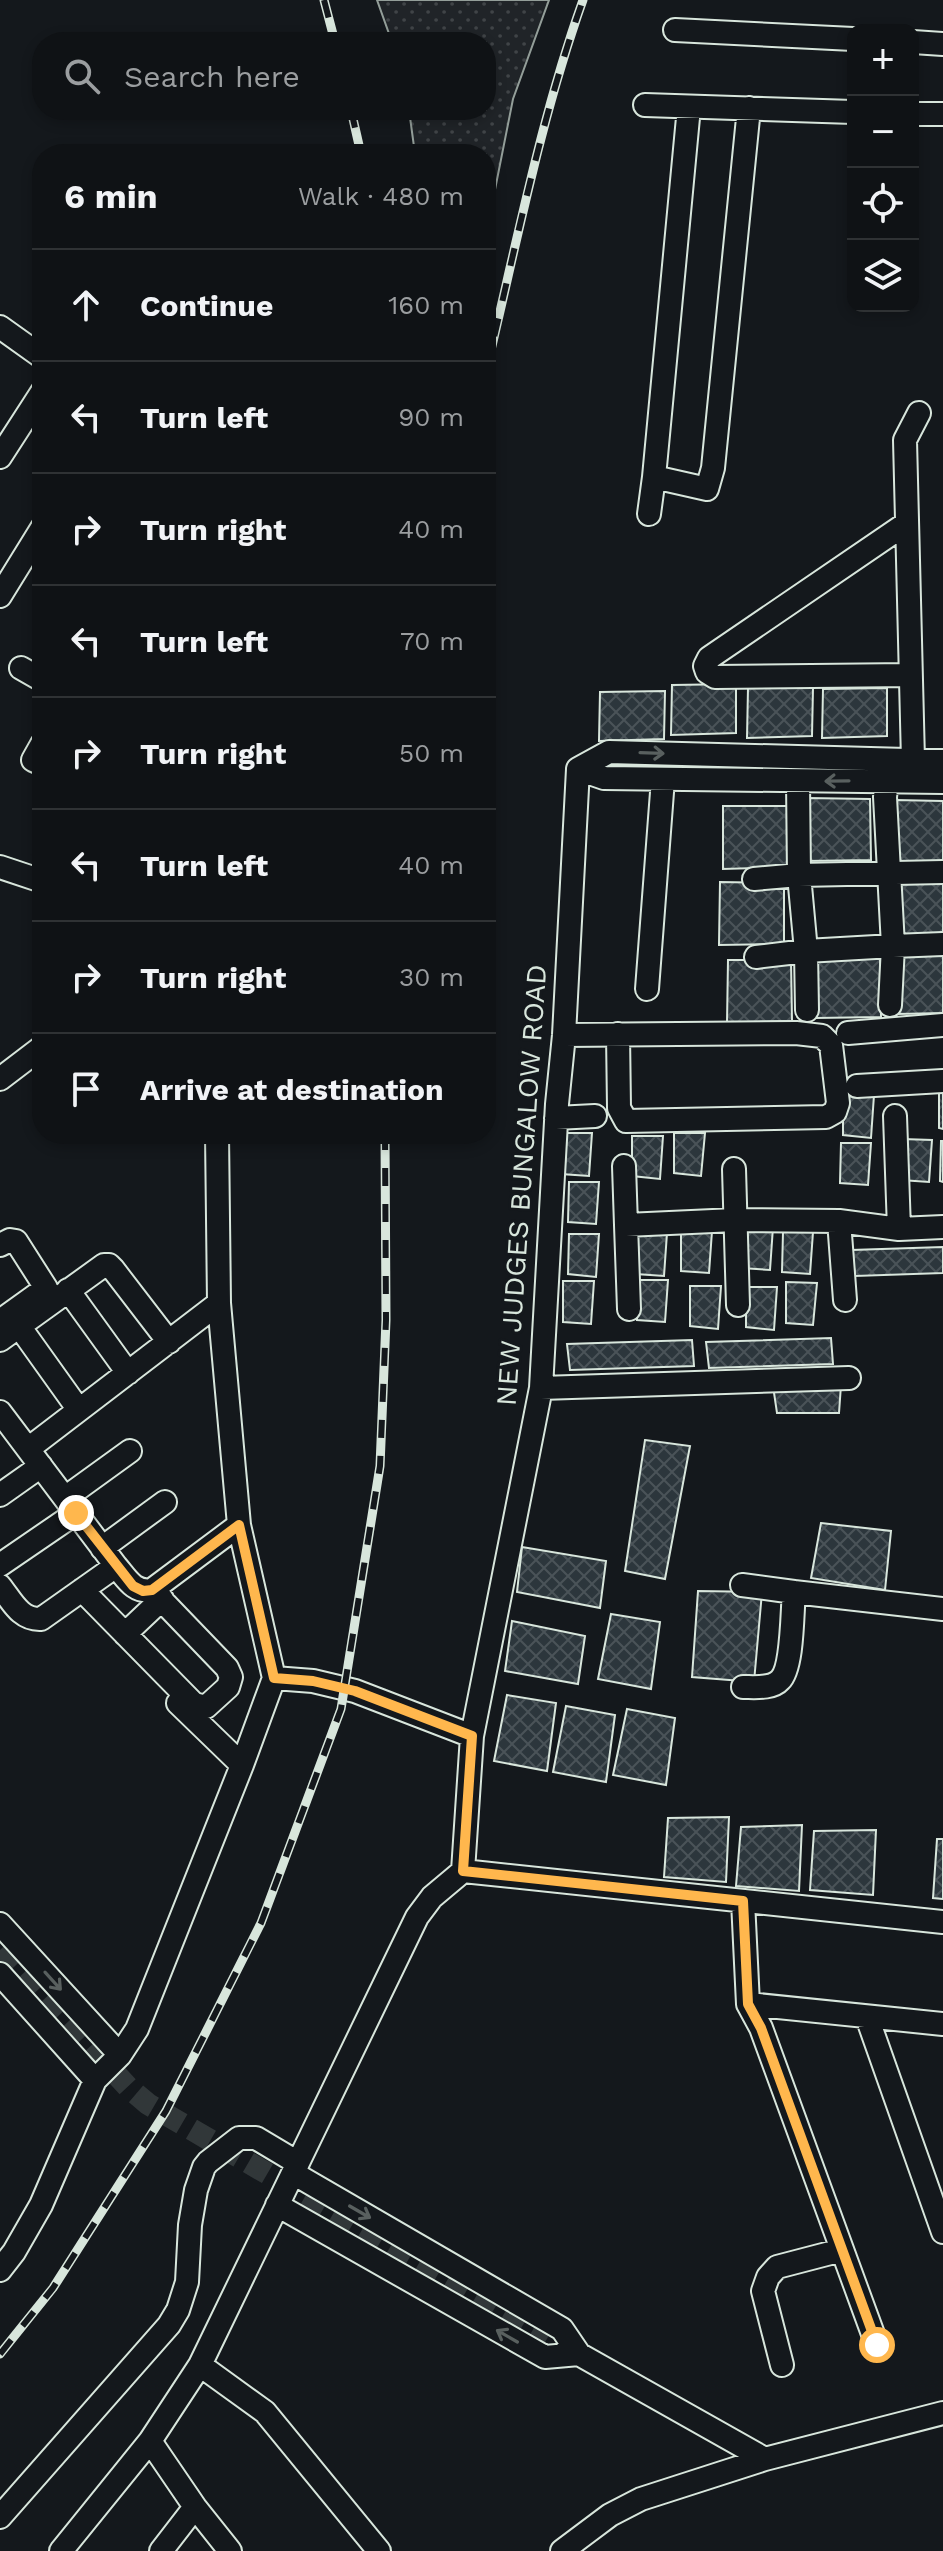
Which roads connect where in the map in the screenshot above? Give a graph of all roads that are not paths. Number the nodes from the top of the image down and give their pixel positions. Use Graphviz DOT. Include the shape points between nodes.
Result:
graph roads {
  1 [pos="675,30"];
  2 [pos="847,39"];
  3 [pos="919,42"];
  4 [pos="943,44"];
  5 [pos="645,105"];
  6 [pos="689,107"];
  7 [pos="749,108"];
  8 [pos="847,112"];
  9 [pos="919,114"];
  10 [pos="943,114"];
  11 [pos="0,327"];
  12 [pos="32,350"];
  13 [pos="32,407"];
  14 [pos="919,413"];
  15 [pos="0,457"];
  16 [pos="654,477"];
  17 [pos="649,514"];
  18 [pos="907,523"];
  19 [pos="32,544"];
  20 [pos="0,596"];
  21 [pos="21,668"];
  22 [pos="32,674"];
  23 [pos="910,675"];
  24 [pos="913,760"];
  25 [pos="943,761"];
  26 [pos="578,769"];
  27 [pos="663,779"];
  28 [pos="887,780"];
  29 [pos="798,781"];
  30 [pos="943,782"];
  31 [pos="0,867"];
  32 [pos="943,872"];
  33 [pos="888,874"];
  34 [pos="799,875"];
  35 [pos="32,878"];
  36 [pos="754,879"];
  37 [pos="943,944"];
  38 [pos="893,946"];
  39 [pos="806,951"];
  40 [pos="756,957"];
  41 [pos="647,989"];
  42 [pos="890,1005"];
  43 [pos="807,1010"];
  44 [pos="943,1025"];
  45 [pos="848,1033"];
  46 [pos="618,1034"];
  47 [pos="564,1035"];
  48 [pos="32,1055"];
  49 [pos="0,1079"];
  50 [pos="943,1081"];
  51 [pos="857,1086"];
  52 [pos="595,1116"];
  53 [pos="895,1116"];
  54 [pos="556,1118"];
  55 [pos="217,1144"];
  56 [pos="624,1166"];
  57 [pos="734,1169"];
  58 [pos="735,1220"];
  59 [pos="839,1221"];
  60 [pos="626,1225"];
  61 [pos="943,1227"];
  62 [pos="899,1229"];
  63 [pos="0,1245"];
  64 [pos="68,1290"];
  65 [pos="845,1300"];
  66 [pos="219,1303"];
  67 [pos="738,1305"];
  68 [pos="629,1309"];
  69 [pos="10,1324"];
  70 [pos="0,1340"];
  71 [pos="169,1342"];
  72 [pos="128,1373"];
  73 [pos="849,1378"];
  74 [pos="541,1388"];
  75 [pos="79,1410"];
  76 [pos="2,1417"];
  77 [pos="130,1451"];
  78 [pos="35,1458"];
  79 [pos="0,1495"];
  80 [pos="165,1502"];
  81 [pos="71,1506"];
  82 [pos="239,1525"];
  83 [pos="102,1548"];
  84 [pos="0,1565"];
  85 [pos="116,1566"];
  86 [pos="742,1585"];
  87 [pos="0,1586"];
  88 [pos="82,1590"];
  89 [pos="794,1592"];
  90 [pos="157,1595"];
  91 [pos="943,1609"];
  92 [pos="124,1641"];
  93 [pos="274,1678"];
  94 [pos="743,1687"];
  95 [pos="472,1736"];
  96 [pos="242,1765"];
  97 [pos="463,1871"];
  98 [pos="743,1901"];
  99 [pos="943,1922"];
  100 [pos="0,1924"];
  101 [pos="0,1974"];
  102 [pos="748,2004"];
  103 [pos="867,2017"];
  104 [pos="943,2024"];
  105 [pos="120,2055"];
  106 [pos="95,2080"];
  107 [pos="295,2168"];
  108 [pos="277,2205"];
  109 [pos="943,2232"];
  110 [pos="842,2250"];
  111 [pos="0,2270"];
  112 [pos="548,2337"];
  113 [pos="877,2345"];
  114 [pos="579,2354"];
  115 [pos="200,2365"];
  116 [pos="782,2365"];
  117 [pos="943,2413"];
  118 [pos="150,2441"];
  119 [pos="765,2459"];
  120 [pos="195,2507"];
  121 [pos="0,2517"];
  122 [pos="61,2551"];
  123 [pos="161,2551"];
  124 [pos="230,2551"];
  125 [pos="379,2551"];
  126 [pos="562,2551"];
  1 -- 2 [label="street"];
  3 -- 4 [label="street"];
  5 -- 6 [label="street"];
  6 -- 7 [label="street"];
  6 -- 16 [label="street"];
  7 -- 8 [label="street"];
  7 -- 16 [label="street" via="713,468 707,489"];
  9 -- 10 [label="street"];
  11 -- 12 [label="street"];
  13 -- 15 [label="street"];
  14 -- 18 [label="street" via="905,440"];
  16 -- 17 [label="street"];
  18 -- 23 [label="street"];
  18 -- 23 [label="street" via="709,658 705,666 715,677"];
  19 -- 20 [label="street"];
  21 -- 22 [label="street"];
  23 -- 24 [label="street"];
  24 -- 25 [label="street"];
  26 -- 24 [label="street, one-way" via="609,752"];
  26 -- 27 [label="street" via="604,778"];
  26 -- 47 [label="street, NEW JUDGES BUNGALOW ROAD"];
  27 -- 29 [label="street"];
  27 -- 41 [label="street"];
  28 -- 29 [label="street, one-way"];
  28 -- 30 [label="street"];
  28 -- 33 [label="street"];
  29 -- 34 [label="street"];
  31 -- 35 [label="street"];
  32 -- 33 [label="street"];
  33 -- 34 [label="street"];
  33 -- 38 [label="street"];
  34 -- 36 [label="street"];
  34 -- 39 [label="street"];
  37 -- 38 [label="street"];
  38 -- 39 [label="street"];
  38 -- 42 [label="street"];
  39 -- 40 [label="street"];
  39 -- 43 [label="street"];
  44 -- 45 [label="street"];
  46 -- 46 [label="street" via="619,1108 626,1121 826,1117 835,1112 831,1045 822,1036"];
  46 -- 47 [label="street"];
  47 -- 54 [label="street, NEW JUDGES BUNGALOW ROAD"];
  48 -- 49 [label="street"];
  50 -- 51 [label="street"];
  52 -- 54 [label="street"];
  53 -- 62 [label="street"];
  54 -- 74 [label="street, NEW JUDGES BUNGALOW ROAD"];
  55 -- 66 [label="street"];
  56 -- 60 [label="street"];
  57 -- 58 [label="street"];
  58 -- 59 [label="street"];
  58 -- 60 [label="street"];
  58 -- 67 [label="street"];
  59 -- 62 [label="street"];
  59 -- 65 [label="street"];
  60 -- 68 [label="street"];
  61 -- 62 [label="street"];
  63 -- 69 [label="street" via="16,1241 46,1288"];
  64 -- 69 [label="street"];
  64 -- 71 [label="street" via="109,1265"];
  64 -- 72 [label="street"];
  66 -- 71 [label="street"];
  66 -- 82 [label="street"];
  69 -- 70 [label="street"];
  69 -- 75 [label="street"];
  71 -- 72 [label="street"];
  72 -- 75 [label="street"];
  73 -- 74 [label="street"];
  74 -- 95 [label="street, NEW JUDGES BUNGALOW ROAD"];
  75 -- 78 [label="street"];
  76 -- 78 [label="street"];
  77 -- 81 [label="street"];
  78 -- 79 [label="street"];
  78 -- 81 [label="street"];
  80 -- 83 [label="street"];
  81 -- 83 [label="street"];
  81 -- 84 [label="street"];
  82 -- 90 [label="street"];
  82 -- 93 [label="street"];
  83 -- 85 [label="street"];
  85 -- 88 [label="street"];
  85 -- 90 [label="street" via="133,1586"];
  86 -- 89 [label="street"];
  87 -- 88 [label="street" via="30,1619 41,1619"];
  88 -- 92 [label="street"];
  89 -- 91 [label="street"];
  89 -- 94 [label="street" via="781,1680"];
  90 -- 92 [label="street"];
  90 -- 92 [label="street" via="227,1668 228,1687 206,1707 194,1704"];
  92 -- 96 [label="street"];
  93 -- 95 [label="street" via="355,1691"];
  93 -- 96 [label="street"];
  95 -- 97 [label="street, NEW JUDGES BUNGALOW ROAD"];
  96 -- 105 [label="street" via="137,2029"];
  97 -- 98 [label="street"];
  97 -- 107 [label="street" via="417,1917"];
  98 -- 99 [label="street"];
  98 -- 102 [label="street"];
  100 -- 105 [label="street, one-way"];
  101 -- 106 [label="street"];
  102 -- 103 [label="street"];
  102 -- 110 [label="street"];
  103 -- 104 [label="street"];
  103 -- 109 [label="street"];
  105 -- 106 [label="street"];
  106 -- 111 [label="street" via="41,2205"];
  107 -- 108 [label="street"];
  107 -- 114 [label="street, one-way" via="562,2329"];
  107 -- 121 [label="street" via="249,2137 239,2138 208,2162 196,2190 187,2282 178,2310"];
  114 -- 108 [label="street, one-way" via="545,2357"];
  108 -- 115 [label="street"];
  110 -- 113 [label="street"];
  110 -- 116 [label="street" via="777,2267 768,2277 763,2291"];
  112 -- 114 [label="street"];
  114 -- 119 [label="street"];
  115 -- 118 [label="street"];
  115 -- 125 [label="street" via="271,2418"];
  117 -- 119 [label="street"];
  118 -- 120 [label="street"];
  118 -- 122 [label="street"];
  119 -- 126 [label="street" via="641,2499"];
  120 -- 123 [label="street"];
  120 -- 124 [label="street"];
}
